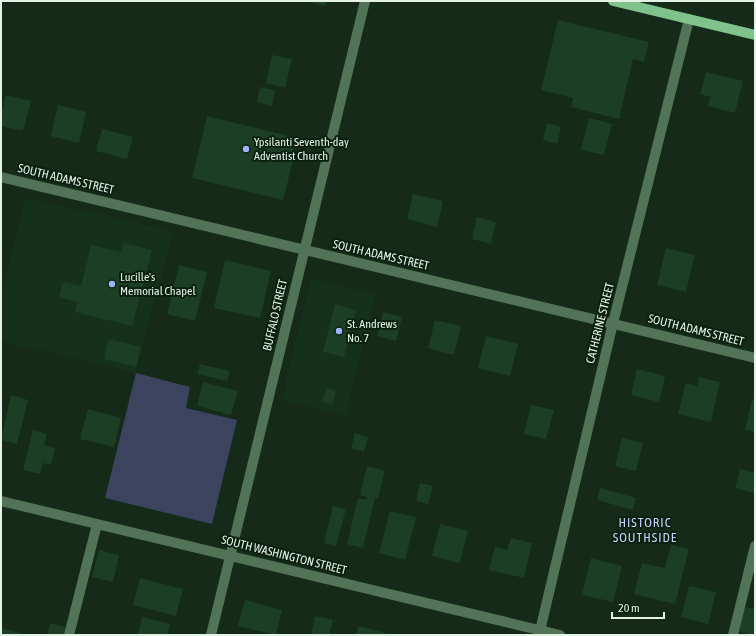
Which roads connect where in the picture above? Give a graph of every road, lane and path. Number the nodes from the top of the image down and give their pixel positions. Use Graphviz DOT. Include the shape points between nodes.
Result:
graph roads {
  1 [pos="365,1"];
  2 [pos="613,1"];
  3 [pos="689,19"];
  4 [pos="755,35"];
  5 [pos="1,177"];
  6 [pos="304,250"];
  7 [pos="613,323"];
  8 [pos="755,358"];
  9 [pos="1,501"];
  10 [pos="97,524"];
  11 [pos="755,546"];
  12 [pos="230,556"];
  13 [pos="540,633"];
  14 [pos="69,635"];
  15 [pos="211,635"];
  16 [pos="560,635"];
  17 [pos="733,635"];
  1 -- 6 [label="street, BUFFALO STREET"];
  2 -- 3 [label="main road"];
  3 -- 4 [label="main road"];
  3 -- 7 [label="street, CATHERINE STREET"];
  5 -- 6 [label="street, SOUTH ADAMS STREET"];
  6 -- 7 [label="street, SOUTH ADAMS STREET"];
  6 -- 12 [label="street, BUFFALO STREET"];
  7 -- 8 [label="street, SOUTH ADAMS STREET"];
  7 -- 13 [label="street, CATHERINE STREET"];
  9 -- 10 [label="street, SOUTH WASHINGTON STREET"];
  10 -- 12 [label="street, SOUTH WASHINGTON STREET"];
  10 -- 14 [label="street"];
  11 -- 17 [label="street"];
  12 -- 13 [label="street, SOUTH WASHINGTON STREET"];
  12 -- 15 [label="street, BUFFALO STREET"];
  13 -- 16 [label="street, SOUTH WASHINGTON STREET"];
}
